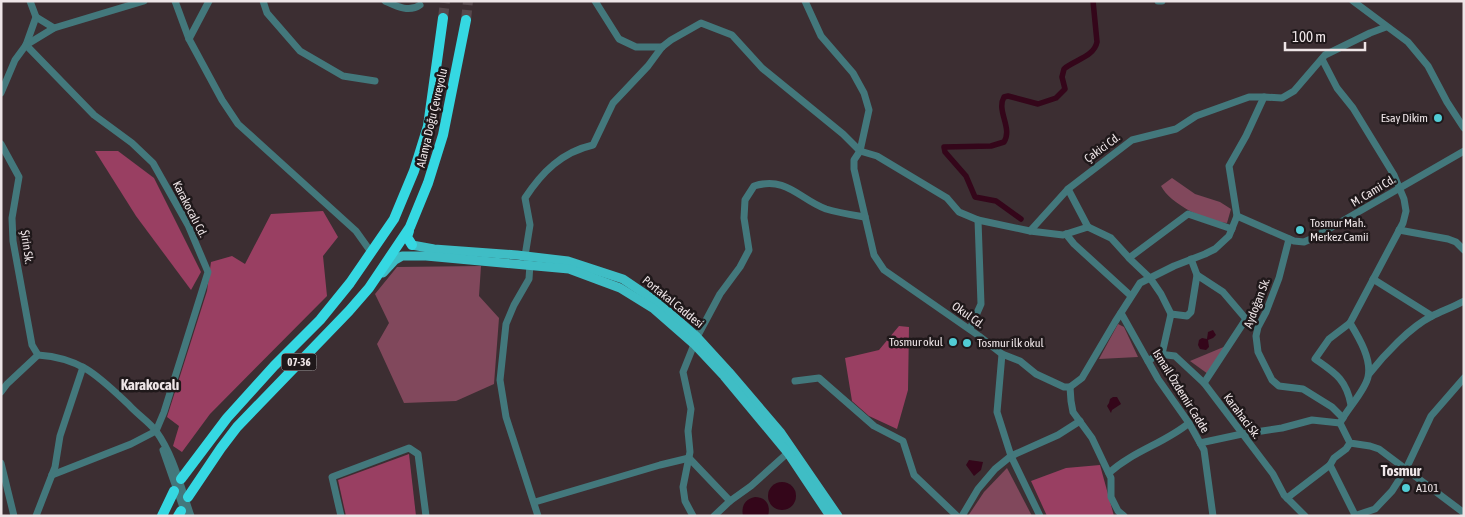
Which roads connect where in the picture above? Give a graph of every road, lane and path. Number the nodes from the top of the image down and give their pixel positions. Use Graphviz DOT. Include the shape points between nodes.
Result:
graph roads {
  1 [pos="30,1"];
  2 [pos="144,1"];
  3 [pos="175,1"];
  4 [pos="209,1"];
  5 [pos="263,1"];
  6 [pos="385,1"];
  7 [pos="595,1"];
  8 [pos="805,1"];
  9 [pos="1158,1"];
  10 [pos="1162,1"];
  11 [pos="1353,1"];
  12 [pos="420,4"];
  13 [pos="36,17"];
  14 [pos="443,18"];
  15 [pos="466,20"];
  16 [pos="1386,27"];
  17 [pos="54,28"];
  18 [pos="189,39"];
  19 [pos="26,45"];
  20 [pos="662,47"];
  21 [pos="1322,59"];
  22 [pos="374,81"];
  23 [pos="1,92"];
  24 [pos="1264,97"];
  25 [pos="1464,128"];
  26 [pos="1,144"];
  27 [pos="860,151"];
  28 [pos="1464,151"];
  29 [pos="1400,188"];
  30 [pos="1068,189"];
  31 [pos="1238,216"];
  32 [pos="866,217"];
  33 [pos="978,220"];
  34 [pos="410,227"];
  35 [pos="1088,228"];
  36 [pos="1232,230"];
  37 [pos="1399,230"];
  38 [pos="1030,231"];
  39 [pos="1066,234"];
  40 [pos="1289,239"];
  41 [pos="411,250"];
  42 [pos="1464,250"];
  43 [pos="371,252"];
  44 [pos="1129,258"];
  45 [pos="1191,259"];
  46 [pos="527,260"];
  47 [pos="1197,275"];
  48 [pos="1150,278"];
  49 [pos="1373,279"];
  50 [pos="369,288"];
  51 [pos="1131,296"];
  52 [pos="1464,302"];
  53 [pos="1121,313"];
  54 [pos="1171,314"];
  55 [pos="1432,316"];
  56 [pos="1246,318"];
  57 [pos="1350,322"];
  58 [pos="1258,327"];
  59 [pos="970,329"];
  60 [pos="695,340"];
  61 [pos="1002,354"];
  62 [pos="1162,354"];
  63 [pos="38,355"];
  64 [pos="1148,361"];
  65 [pos="84,367"];
  66 [pos="1368,374"];
  67 [pos="1464,378"];
  68 [pos="795,382"];
  69 [pos="1204,383"];
  70 [pos="1070,387"];
  71 [pos="1,392"];
  72 [pos="1351,405"];
  73 [pos="1080,421"];
  74 [pos="1341,421"];
  75 [pos="1190,423"];
  76 [pos="156,431"];
  77 [pos="1242,434"];
  78 [pos="1200,443"];
  79 [pos="1350,443"];
  80 [pos="790,451"];
  81 [pos="1011,456"];
  82 [pos="689,458"];
  83 [pos="170,462"];
  84 [pos="1,463"];
  85 [pos="1330,466"];
  86 [pos="1406,469"];
  87 [pos="1109,473"];
  88 [pos="52,475"];
  89 [pos="181,479"];
  90 [pos="174,491"];
  91 [pos="188,497"];
  92 [pos="1287,498"];
  93 [pos="730,501"];
  94 [pos="534,502"];
  95 [pos="1464,513"];
  96 [pos="182,514"];
  97 [pos="14,516"];
  98 [pos="36,516"];
  99 [pos="162,516"];
  100 [pos="191,516"];
  101 [pos="341,516"];
  102 [pos="426,516"];
  103 [pos="538,516"];
  104 [pos="693,516"];
  105 [pos="714,516"];
  106 [pos="830,516"];
  107 [pos="838,516"];
  108 [pos="957,516"];
  109 [pos="962,516"];
  110 [pos="1040,516"];
  111 [pos="1124,516"];
  112 [pos="1213,516"];
  113 [pos="1305,516"];
  114 [pos="1354,516"];
  1 -- 13 [label="street"];
  2 -- 17 [label="street"];
  3 -- 18 [label="street"];
  4 -- 18 [label="street"];
  5 -- 22 [label="street" via="267,13 300,51 343,76"];
  6 -- 12 [label="street" via="409,9"];
  7 -- 20 [label="street" via="619,39 636,47"];
  8 -- 27 [label="street, Okul Cd." via="821,36 853,73 864,94 869,110"];
  9 -- 10 [label="street"];
  11 -- 16 [label="street"];
  13 -- 17 [label="street"];
  13 -- 19 [label="street"];
  14 -- 43 [label="highway, Alanya Doğu Çevreyolu / 07-36" via="428,126 394,219"];
  15 -- 34 [label="highway, Alanya Doğu Çevreyolu / 07-36" via="443,135"];
  16 -- 21 [label="street, Çakici Cd."];
  16 -- 25 [label="street" via="1408,42 1428,66"];
  17 -- 19 [label="street"];
  18 -- 43 [label="street" via="238,124 356,232"];
  19 -- 23 [label="street" via="15,60"];
  19 -- 76 [label="street, Karakocalı Cd." via="94,115 154,163 208,272"];
  20 -- 27 [label="street" via="701,23 732,35 762,68 844,134"];
  20 -- 46 [label="street" via="613,103 593,145 578,149 548,168 525,198 530,225"];
  21 -- 24 [label="street, Çakici Cd." via="1294,91 1282,98"];
  21 -- 29 [label="street" via="1336,88 1353,108"];
  24 -- 30 [label="street, Çakici Cd." via="1249,97 1196,116 1176,128 1132,140"];
  24 -- 31 [label="street" via="1229,166"];
  26 -- 63 [label="street, Şirin Sk." via="19,177 12,218 13,241 32,345"];
  27 -- 32 [label="street, Okul Cd." via="854,160 854,170"];
  27 -- 33 [label="street" via="877,156 947,198 959,212"];
  28 -- 29 [label="street, M. Cami Cd."];
  29 -- 37 [label="street" via="1406,211"];
  29 -- 40 [label="street, M. Cami Cd." via="1314,238 1304,242"];
  30 -- 35 [label="street"];
  30 -- 38 [label="street, Çakici Cd."];
  31 -- 36 [label="street"];
  31 -- 40 [label="street, M. Cami Cd."];
  32 -- 59 [label="street, Okul Cd." via="874,254 884,270"];
  32 -- 60 [label="street" via="826,209 770,182 754,186 745,200 749,250"];
  33 -- 38 [label="street"];
  33 -- 59 [label="street" via="981,304"];
  34 -- 41 [label="highway" via="407,237"];
  34 -- 50 [label="highway, Alanya Doğu Çevreyolu / 07-36"];
  35 -- 39 [label="street"];
  35 -- 44 [label="street" via="1111,238"];
  36 -- 44 [label="street" via="1188,214"];
  36 -- 45 [label="street" via="1215,249"];
  37 -- 42 [label="street" via="1448,238"];
  37 -- 49 [label="street"];
  38 -- 39 [label="street"];
  39 -- 51 [label="street"];
  40 -- 58 [label="street, Aydoğan Sk." via="1279,278"];
  41 -- 46 [label="main road, Portakal Caddesi" via="434,249"];
  41 -- 50 [label="main road" via="395,260"];
  43 -- 89 [label="highway, Alanya Doğu Çevreyolu / 07-36" via="320,320 227,418"];
  44 -- 48 [label="street"];
  45 -- 47 [label="street"];
  45 -- 48 [label="street"];
  46 -- 60 [label="main road, Portakal Caddesi" via="568,261 623,279 657,302"];
  46 -- 94 [label="street" via="529,279 506,324 500,380 506,417"];
  47 -- 54 [label="street" via="1191,312 1188,316"];
  47 -- 56 [label="street" via="1223,292"];
  48 -- 51 [label="street" via="1140,283"];
  48 -- 54 [label="street"];
  49 -- 55 [label="street"];
  49 -- 57 [label="street"];
  50 -- 91 [label="highway, Alanya Doğu Çevreyolu / 07-36" via="237,427"];
  51 -- 53 [label="street"];
  52 -- 55 [label="street"];
  53 -- 64 [label="street, Ismail Ôzdemir Cadde"];
  53 -- 70 [label="street" via="1082,378"];
  54 -- 62 [label="street"];
  55 -- 66 [label="street" via="1384,356"];
  56 -- 58 [label="street"];
  56 -- 69 [label="street"];
  57 -- 66 [label="street" via="1365,353"];
  57 -- 72 [label="street" via="1328,339 1315,359 1338,375 1348,391"];
  58 -- 74 [label="street, Aydoğan Sk." via="1258,352 1272,380 1280,386 1303,389 1332,407"];
  59 -- 61 [label="street, Okul Cd."];
  60 -- 80 [label="main road, Portakal Caddesi" via="729,372"];
  60 -- 82 [label="street" via="683,372 691,408"];
  61 -- 70 [label="street, Okul Cd." via="1020,361 1036,374"];
  61 -- 81 [label="street" via="997,412"];
  62 -- 64 [label="street"];
  62 -- 69 [label="street, Karahaci Sk." via="1175,356"];
  63 -- 65 [label="street" via="75,362"];
  63 -- 71 [label="street"];
  64 -- 75 [label="street, Ismail Ôzdemir Cadde"];
  65 -- 76 [label="street"];
  65 -- 88 [label="street" via="60,436"];
  66 -- 72 [label="street"];
  67 -- 86 [label="street" via="1431,416"];
  68 -- 108 [label="street" via="819,378 874,426 903,442 914,475"];
  69 -- 77 [label="street, Karahaci Sk."];
  70 -- 73 [label="street" via="1073,412"];
  72 -- 74 [label="street"];
  73 -- 81 [label="street" via="1058,435"];
  73 -- 87 [label="street"];
  74 -- 77 [label="street" via="1312,420"];
  74 -- 79 [label="street"];
  75 -- 78 [label="street, Ismail Ôzdemir Cadde"];
  75 -- 87 [label="street"];
  76 -- 83 [label="street"];
  76 -- 88 [label="street"];
  77 -- 78 [label="street"];
  77 -- 92 [label="street, Karahaci Sk."];
  78 -- 112 [label="street, Ismail Ôzdemir Cadde" via="1204,450"];
  79 -- 85 [label="street"];
  79 -- 86 [label="street" via="1380,449"];
  80 -- 93 [label="street"];
  80 -- 106 [label="main road, Portakal Caddesi"];
  80 -- 107 [label="main road, Portakal Caddesi"];
  81 -- 109 [label="street" via="995,468"];
  81 -- 110 [label="street"];
  82 -- 93 [label="street"];
  82 -- 94 [label="street"];
  82 -- 104 [label="street" via="683,487 685,501"];
  83 -- 96 [label="street"];
  83 -- 100 [label="street"];
  84 -- 97 [label="street"];
  85 -- 92 [label="street"];
  85 -- 114 [label="street"];
  86 -- 95 [label="street"];
  86 -- 114 [label="street" via="1376,509"];
  87 -- 111 [label="street" via="1112,478 1111,497"];
  88 -- 98 [label="street"];
  90 -- 99 [label="highway"];
  92 -- 113 [label="street, Karahaci Sk."];
  93 -- 105 [label="street"];
  94 -- 103 [label="street"];
  101 -- 102 [label="street" via="332,477 408,448 418,454"];
}
